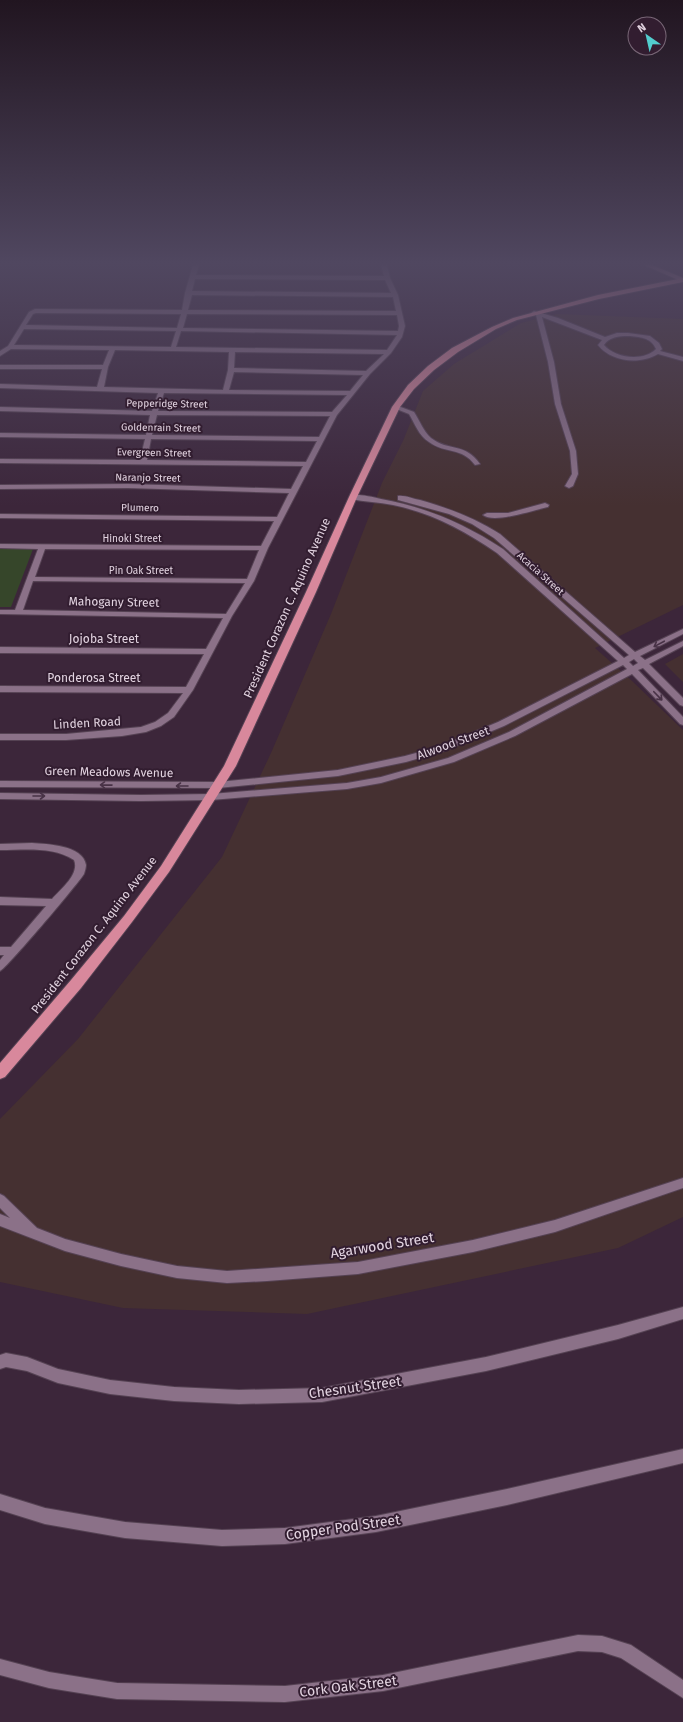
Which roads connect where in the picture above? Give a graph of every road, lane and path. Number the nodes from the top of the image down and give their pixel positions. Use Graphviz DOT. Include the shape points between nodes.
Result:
graph roads {
  1 [pos="393,345"];
  2 [pos="462,345"];
  3 [pos="546,345"];
  4 [pos="601,345"];
  5 [pos="657,345"];
  6 [pos="10,347"];
  7 [pos="113,348"];
  8 [pos="172,348"];
  9 [pos="232,350"];
  10 [pos="389,352"];
  11 [pos="657,352"];
  12 [pos="0,354"];
  13 [pos="683,360"];
  14 [pos="0,367"];
  15 [pos="105,367"];
  16 [pos="231,370"];
  17 [pos="368,373"];
  18 [pos="0,386"];
  19 [pos="100,389"];
  20 [pos="162,391"];
  21 [pos="226,391"];
  22 [pos="350,393"];
  23 [pos="396,407"];
  24 [pos="0,409"];
  25 [pos="154,413"];
  26 [pos="334,414"];
  27 [pos="0,435"];
  28 [pos="150,437"];
  29 [pos="322,439"];
  30 [pos="0,461"];
  31 [pos="143,461"];
  32 [pos="308,464"];
  33 [pos="477,464"];
  34 [pos="569,486"];
  35 [pos="0,487"];
  36 [pos="295,491"];
  37 [pos="354,494"];
  38 [pos="545,505"];
  39 [pos="487,515"];
  40 [pos="0,516"];
  41 [pos="280,519"];
  42 [pos="0,546"];
  43 [pos="42,547"];
  44 [pos="264,548"];
  45 [pos="32,579"];
  46 [pos="250,581"];
  47 [pos="0,612"];
  48 [pos="18,612"];
  49 [pos="228,616"];
  50 [pos="683,631"];
  51 [pos="683,643"];
  52 [pos="0,650"];
  53 [pos="208,652"];
  54 [pos="634,657"];
  55 [pos="624,662"];
  56 [pos="644,664"];
  57 [pos="633,670"];
  58 [pos="0,689"];
  59 [pos="189,690"];
  60 [pos="683,704"];
  61 [pos="683,721"];
  62 [pos="0,736"];
  63 [pos="0,784"];
  64 [pos="218,785"];
  65 [pos="0,796"];
  66 [pos="211,797"];
  67 [pos="0,847"];
  68 [pos="0,901"];
  69 [pos="55,903"];
  70 [pos="0,951"];
  71 [pos="15,951"];
  72 [pos="0,968"];
  73 [pos="0,1073"];
  74 [pos="683,1182"];
  75 [pos="0,1200"];
  76 [pos="0,1220"];
  77 [pos="34,1233"];
  78 [pos="683,1313"];
  79 [pos="0,1362"];
  80 [pos="683,1456"];
  81 [pos="0,1502"];
  82 [pos="0,1667"];
  83 [pos="683,1690"];
  1 -- 10 [label="street"];
  2 -- 23 [label="highway, President Corazon C. Aquino Avenue" via="421,376"];
  3 -- 34 [label="street" via="558,404 573,452 575,474"];
  4 -- 11 [label="street" via="602,349 621,357 646,357"];
  5 -- 11 [label="street" via="659,349"];
  6 -- 7 [label="street"];
  6 -- 12 [label="street"];
  7 -- 8 [label="street"];
  7 -- 15 [label="street"];
  8 -- 9 [label="street"];
  9 -- 10 [label="street"];
  9 -- 16 [label="street"];
  10 -- 17 [label="street"];
  11 -- 13 [label="street"];
  14 -- 15 [label="street"];
  15 -- 19 [label="street"];
  16 -- 17 [label="street"];
  16 -- 21 [label="street"];
  17 -- 22 [label="street"];
  18 -- 19 [label="street"];
  19 -- 20 [label="street"];
  20 -- 21 [label="street"];
  20 -- 25 [label="street"];
  21 -- 22 [label="street"];
  22 -- 26 [label="street"];
  23 -- 33 [label="street" via="412,413 418,427 431,442 468,452"];
  23 -- 37 [label="highway, President Corazon C. Aquino Avenue"];
  24 -- 25 [label="street, Pepperidge Street"];
  25 -- 26 [label="street, Pepperidge Street"];
  25 -- 28 [label="street"];
  26 -- 29 [label="street"];
  27 -- 28 [label="street, Goldenrain Street"];
  28 -- 29 [label="street, Goldenrain Street"];
  28 -- 31 [label="street"];
  29 -- 32 [label="street"];
  30 -- 31 [label="street, Evergreen Street"];
  31 -- 32 [label="street, Evergreen Street"];
  32 -- 36 [label="street"];
  35 -- 36 [label="street, Naranjo Street" via="128,486"];
  36 -- 41 [label="street"];
  37 -- 54 [label="street, Acacia Street" via="384,495 415,502 488,529"];
  37 -- 55 [label="street, Acacia Street" via="426,512 478,535 500,551"];
  37 -- 64 [label="highway, President Corazon C. Aquino Avenue" via="230,766"];
  38 -- 39 [label="street" via="508,515"];
  40 -- 41 [label="street, Plumero"];
  41 -- 44 [label="street"];
  42 -- 43 [label="street, Hinoki Street"];
  43 -- 44 [label="street, Hinoki Street"];
  43 -- 45 [label="street"];
  44 -- 46 [label="street"];
  45 -- 46 [label="street, Pin Oak Street"];
  45 -- 48 [label="street"];
  46 -- 49 [label="street"];
  47 -- 48 [label="street, Mahogany Street"];
  48 -- 49 [label="street, Mahogany Street"];
  49 -- 53 [label="street"];
  50 -- 54 [label="street, Alwood Street, one-way"];
  51 -- 56 [label="street, Alwood Street"];
  52 -- 53 [label="street, Jojoba Street"];
  53 -- 59 [label="street"];
  54 -- 55 [label="street, Alwood Street"];
  54 -- 56 [label="street, Acacia Street"];
  55 -- 57 [label="street, Acacia Street"];
  55 -- 64 [label="street, Alwood Street" via="501,724 441,749 338,773"];
  56 -- 57 [label="street, Alwood Street"];
  56 -- 60 [label="street, Acacia Street"];
  57 -- 61 [label="street, Acacia Street, one-way"];
  57 -- 66 [label="street, Alwood Street" via="512,734 450,760 381,780 347,786"];
  58 -- 59 [label="street, Ponderosa Street"];
  59 -- 62 [label="street, Linden Road" via="171,715 143,730 122,734 66,737"];
  64 -- 63 [label="street, Green Meadows Avenue, one-way"];
  64 -- 66 [label="highway, President Corazon C. Aquino Avenue"];
  65 -- 66 [label="street, Green Meadows Avenue, one-way"];
  66 -- 73 [label="highway, President Corazon C. Aquino Avenue" via="165,869 128,919"];
  67 -- 69 [label="street" via="56,848 70,851 78,858 81,865 79,874"];
  68 -- 69 [label="street"];
  69 -- 71 [label="street"];
  70 -- 71 [label="street"];
  71 -- 72 [label="street"];
  74 -- 77 [label="street, Agarwood Street" via="555,1226 474,1246 358,1268 227,1277 177,1272 65,1245"];
  75 -- 77 [label="street, Agarwood Street"];
  76 -- 77 [label="street, Agarwood Street"];
  78 -- 79 [label="street, Chesnut Street" via="618,1332 486,1364 322,1394 239,1397 174,1394 110,1387 58,1376 27,1364 6,1360"];
  80 -- 81 [label="street, Copper Pod Street" via="376,1524 285,1536 222,1538 125,1530 45,1516"];
  82 -- 83 [label="street, Cork Oak Street" via="49,1680 117,1691 285,1694 383,1683 578,1643 602,1644 625,1651"];
}
